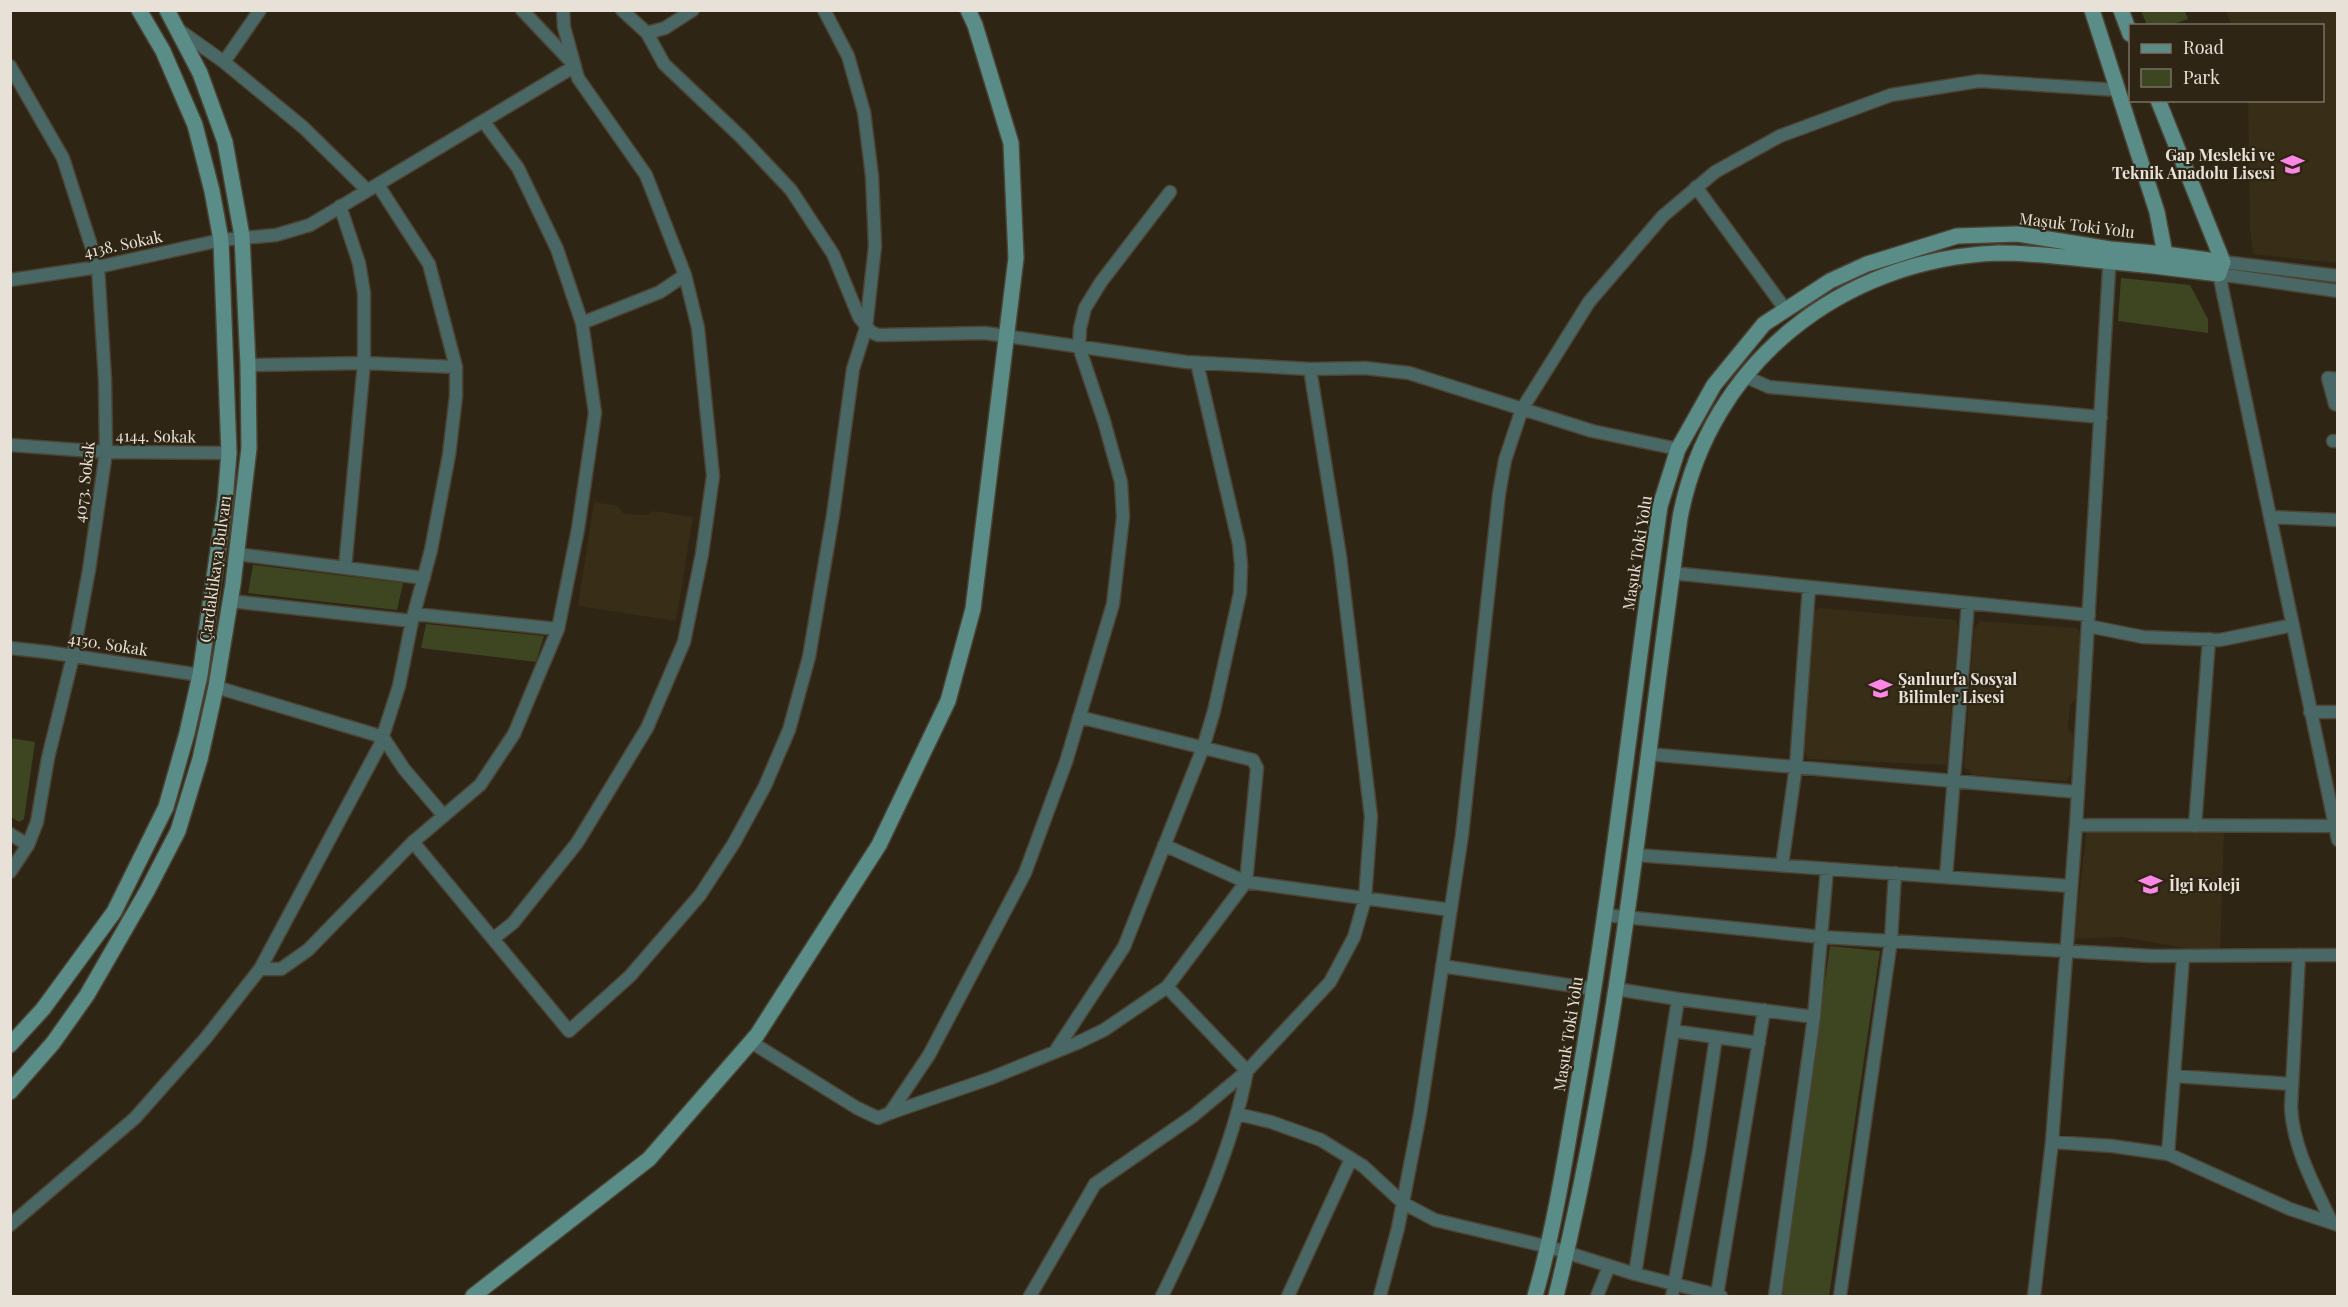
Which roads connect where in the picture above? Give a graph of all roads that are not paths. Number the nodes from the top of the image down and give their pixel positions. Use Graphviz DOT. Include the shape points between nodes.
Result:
graph roads {
  1 [pos="139,10"];
  2 [pos="167,10"];
  3 [pos="260,10"];
  4 [pos="522,10"];
  5 [pos="562,10"];
  6 [pos="621,10"];
  7 [pos="693,10"];
  8 [pos="824,10"];
  9 [pos="968,10"];
  10 [pos="2092,10"];
  11 [pos="2121,10"];
  12 [pos="177,29"];
  13 [pos="2129,31"];
  14 [pos="647,33"];
  15 [pos="224,62"];
  16 [pos="10,66"];
  17 [pos="575,66"];
  18 [pos="2118,90"];
  19 [pos="2159,102"];
  20 [pos="484,122"];
  21 [pos="372,187"];
  22 [pos="1696,187"];
  23 [pos="1170,192"];
  24 [pos="340,206"];
  25 [pos="242,237"];
  26 [pos="221,240"];
  27 [pos="2165,254"];
  28 [pos="2110,255"];
  29 [pos="98,267"];
  30 [pos="2221,268"];
  31 [pos="2175,269"];
  32 [pos="685,275"];
  33 [pos="2337,276"];
  34 [pos="10,280"];
  35 [pos="2337,291"];
  36 [pos="1785,309"];
  37 [pos="582,323"];
  38 [pos="866,328"];
  39 [pos="1006,336"];
  40 [pos="1078,347"];
  41 [pos="364,363"];
  42 [pos="1197,363"];
  43 [pos="248,365"];
  44 [pos="456,367"];
  45 [pos="1310,369"];
  46 [pos="1744,376"];
  47 [pos="2337,379"];
  48 [pos="2337,405"];
  49 [pos="1522,409"];
  50 [pos="2101,417"];
  51 [pos="10,445"];
  52 [pos="1678,449"];
  53 [pos="106,452"];
  54 [pos="229,453"];
  55 [pos="2271,517"];
  56 [pos="2337,520"];
  57 [pos="237,554"];
  58 [pos="345,568"];
  59 [pos="1672,573"];
  60 [pos="424,578"];
  61 [pos="1809,587"];
  62 [pos="230,601"];
  63 [pos="1968,603"];
  64 [pos="413,617"];
  65 [pos="2089,621"];
  66 [pos="2293,625"];
  67 [pos="558,629"];
  68 [pos="2209,639"];
  69 [pos="10,648"];
  70 [pos="73,656"];
  71 [pos="200,675"];
  72 [pos="216,687"];
  73 [pos="2310,712"];
  74 [pos="2337,712"];
  75 [pos="1079,717"];
  76 [pos="383,737"];
  77 [pos="1203,748"];
  78 [pos="1647,754"];
  79 [pos="1796,766"];
  80 [pos="1953,780"];
  81 [pos="2078,792"];
  82 [pos="444,816"];
  83 [pos="2076,825"];
  84 [pos="2195,826"];
  85 [pos="2335,826"];
  86 [pos="10,834"];
  87 [pos="2337,840"];
  88 [pos="413,842"];
  89 [pos="28,845"];
  90 [pos="1164,845"];
  91 [pos="1635,855"];
  92 [pos="1782,865"];
  93 [pos="1827,869"];
  94 [pos="10,872"];
  95 [pos="1895,873"];
  96 [pos="1946,877"];
  97 [pos="1246,882"];
  98 [pos="2070,886"];
  99 [pos="1365,899"];
  100 [pos="1450,910"];
  101 [pos="1605,915"];
  102 [pos="1627,917"];
  103 [pos="1821,937"];
  104 [pos="493,939"];
  105 [pos="1891,940"];
  106 [pos="2067,951"];
  107 [pos="2299,955"];
  108 [pos="2337,955"];
  109 [pos="2183,957"];
  110 [pos="1442,966"];
  111 [pos="260,969"];
  112 [pos="1167,987"];
  113 [pos="1594,989"];
  114 [pos="1616,989"];
  115 [pos="1678,999"];
  116 [pos="1764,1010"];
  117 [pos="1814,1017"];
  118 [pos="1673,1031"];
  119 [pos="1716,1037"];
  120 [pos="751,1042"];
  121 [pos="1759,1043"];
  122 [pos="10,1045"];
  123 [pos="1056,1050"];
  124 [pos="1247,1071"];
  125 [pos="2174,1076"];
  126 [pos="2292,1084"];
  127 [pos="10,1092"];
  128 [pos="890,1113"];
  129 [pos="1237,1114"];
  130 [pos="2052,1142"];
  131 [pos="2168,1154"];
  132 [pos="1351,1159"];
  133 [pos="1403,1203"];
  134 [pos="2335,1224"];
  135 [pos="10,1226"];
  136 [pos="1549,1247"];
  137 [pos="1567,1253"];
  138 [pos="1609,1266"];
  139 [pos="1635,1274"];
  140 [pos="1673,1290"];
  141 [pos="473,1296"];
  142 [pos="1030,1296"];
  143 [pos="1162,1296"];
  144 [pos="1288,1296"];
  145 [pos="1380,1296"];
  146 [pos="1535,1296"];
  147 [pos="1556,1296"];
  148 [pos="1597,1296"];
  149 [pos="1719,1296"];
  150 [pos="1775,1296"];
  151 [pos="1840,1296"];
  152 [pos="2034,1296"];
  1 -- 26 [label="main road, Çardaklıkaya Bulvarı" via="163,51 195,125"];
  2 -- 12 [label="main road, Çardaklıkaya Bulvarı"];
  3 -- 15 [label="street"];
  4 -- 17 [label="street"];
  5 -- 17 [label="street"];
  6 -- 14 [label="street"];
  7 -- 14 [label="street" via="665,28"];
  8 -- 38 [label="street" via="848,56 864,112 875,246"];
  9 -- 39 [label="main road" via="1011,143 1016,258"];
  10 -- 18 [label="main road"];
  11 -- 13 [label="main road"];
  12 -- 15 [label="street"];
  12 -- 25 [label="main road, Çardaklıkaya Bulvarı" via="200,73 225,142"];
  14 -- 38 [label="street" via="664,64 791,190 833,254"];
  15 -- 21 [label="street"];
  16 -- 29 [label="street, 4073. Sokak" via="63,158"];
  17 -- 20 [label="street, 4138. Sokak"];
  17 -- 32 [label="street" via="578,78 646,174"];
  18 -- 22 [label="street" via="1979,81 1891,95 1780,135"];
  18 -- 27 [label="main road" via="2157,212"];
  19 -- 30 [label="main road"];
  20 -- 21 [label="street, 4138. Sokak"];
  20 -- 37 [label="street" via="518,168 557,249"];
  21 -- 24 [label="street, 4138. Sokak"];
  21 -- 44 [label="street" via="429,264"];
  22 -- 36 [label="street"];
  22 -- 49 [label="street" via="1663,216 1589,302"];
  23 -- 40 [label="street" via="1085,308"];
  24 -- 25 [label="street, 4138. Sokak" via="310,225"];
  24 -- 41 [label="street" via="359,263 364,293"];
  25 -- 26 [label="street, 4138. Sokak"];
  25 -- 43 [label="main road, Çardaklıkaya Bulvarı"];
  26 -- 29 [label="street, 4138. Sokak"];
  26 -- 54 [label="main road, Çardaklıkaya Bulvarı"];
  27 -- 28 [label="main road, Maşuk Toki Yolu"];
  27 -- 30 [label="main road, Maşuk Toki Yolu"];
  27 -- 31 [label="main road"];
  28 -- 31 [label="main road"];
  28 -- 36 [label="main road, Maşuk Toki Yolu" via="2018,234 1957,236 1867,264"];
  28 -- 46 [label="main road" via="1998,254 1930,261 1888,274 1833,300 1789,331"];
  28 -- 50 [label="street"];
  29 -- 34 [label="street, 4138. Sokak"];
  29 -- 53 [label="street, 4073. Sokak"];
  30 -- 31 [label="main road"];
  30 -- 33 [label="street, Maşuk Toki Yolu"];
  30 -- 35 [label="street, Maşuk Toki Yolu"];
  30 -- 55 [label="street"];
  32 -- 37 [label="street" via="660,292"];
  32 -- 104 [label="street" via="698,328 713,476 684,642 647,728 577,843 513,922"];
  36 -- 52 [label="main road, Maşuk Toki Yolu" via="1764,324 1714,385"];
  37 -- 67 [label="street" via="594,413 578,529"];
  38 -- 39 [label="street" via="878,335"];
  38 -- 104 [label="street" via="853,369 809,657 789,730 734,843 700,895 630,976 568,1031"];
  39 -- 40 [label="street"];
  39 -- 120 [label="main road" via="973,609 948,701 879,845"];
  40 -- 42 [label="street"];
  40 -- 75 [label="street" via="1121,482 1123,518 1113,604"];
  41 -- 43 [label="street"];
  41 -- 44 [label="street"];
  41 -- 58 [label="street"];
  42 -- 45 [label="street"];
  42 -- 77 [label="street" via="1241,565 1240,593"];
  43 -- 57 [label="main road, Çardaklıkaya Bulvarı" via="249,448"];
  44 -- 60 [label="street" via="449,455"];
  45 -- 49 [label="street" via="1365,368 1409,373"];
  45 -- 99 [label="street" via="1340,556 1371,818"];
  46 -- 50 [label="street" via="1769,387"];
  46 -- 59 [label="main road" via="1715,418 1685,491"];
  47 -- 48 [label="street" via="2328,378"];
  49 -- 52 [label="street" via="1592,431"];
  49 -- 100 [label="street" via="1505,460 1499,494 1465,812"];
  50 -- 65 [label="street"];
  51 -- 53 [label="street, 4144. Sokak"];
  52 -- 101 [label="main road, Maşuk Toki Yolu" via="1660,506"];
  53 -- 54 [label="street, 4144. Sokak"];
  53 -- 70 [label="street, 4073. Sokak"];
  54 -- 71 [label="main road, Çardaklıkaya Bulvarı"];
  55 -- 56 [label="street"];
  55 -- 66 [label="street"];
  57 -- 58 [label="street"];
  57 -- 62 [label="main road, Çardaklıkaya Bulvarı"];
  58 -- 60 [label="street"];
  59 -- 61 [label="street"];
  59 -- 78 [label="main road"];
  60 -- 64 [label="street"];
  61 -- 63 [label="street"];
  61 -- 79 [label="street"];
  62 -- 64 [label="street"];
  62 -- 72 [label="main road, Çardaklıkaya Bulvarı"];
  63 -- 65 [label="street"];
  63 -- 80 [label="street"];
  64 -- 67 [label="street"];
  64 -- 76 [label="street" via="399,686"];
  65 -- 68 [label="street" via="2143,637"];
  65 -- 81 [label="street"];
  66 -- 68 [label="street"];
  66 -- 73 [label="street"];
  67 -- 82 [label="street" via="514,734 480,784"];
  68 -- 84 [label="street"];
  69 -- 70 [label="street, 4150. Sokak"];
  70 -- 71 [label="street, 4150. Sokak"];
  70 -- 89 [label="street, 4073. Sokak" via="37,822"];
  71 -- 122 [label="main road, Çardaklıkaya Bulvarı" via="166,807 114,912 42,1009"];
  72 -- 76 [label="street"];
  72 -- 127 [label="main road, Çardaklıkaya Bulvarı" via="178,831 87,995 53,1044"];
  73 -- 74 [label="street"];
  73 -- 85 [label="street"];
  75 -- 77 [label="street"];
  75 -- 128 [label="street" via="1024,873 929,1055"];
  76 -- 82 [label="street" via="404,770"];
  76 -- 111 [label="street"];
  77 -- 90 [label="street"];
  77 -- 97 [label="street" via="1252,760 1257,768"];
  78 -- 79 [label="street"];
  78 -- 91 [label="main road"];
  79 -- 80 [label="street"];
  79 -- 92 [label="street"];
  80 -- 81 [label="street"];
  80 -- 96 [label="street"];
  81 -- 83 [label="street"];
  82 -- 88 [label="street"];
  83 -- 84 [label="street"];
  83 -- 98 [label="street"];
  84 -- 85 [label="street"];
  85 -- 87 [label="street"];
  86 -- 89 [label="street"];
  88 -- 104 [label="street"];
  88 -- 111 [label="street" via="308,951 281,969"];
  89 -- 94 [label="street, 4073. Sokak"];
  90 -- 97 [label="street"];
  90 -- 123 [label="street" via="1124,947"];
  91 -- 92 [label="street"];
  91 -- 102 [label="main road"];
  92 -- 93 [label="street"];
  93 -- 95 [label="street"];
  93 -- 103 [label="street"];
  95 -- 96 [label="street"];
  95 -- 105 [label="street"];
  96 -- 98 [label="street"];
  97 -- 99 [label="street"];
  97 -- 112 [label="street"];
  98 -- 106 [label="street"];
  99 -- 100 [label="street"];
  99 -- 124 [label="street" via="1354,937 1330,982"];
  100 -- 110 [label="street"];
  101 -- 102 [label="street"];
  101 -- 113 [label="main road, Maşuk Toki Yolu"];
  102 -- 103 [label="street"];
  102 -- 114 [label="main road"];
  103 -- 105 [label="street"];
  103 -- 117 [label="street"];
  105 -- 106 [label="street"];
  105 -- 151 [label="street"];
  106 -- 109 [label="street"];
  106 -- 130 [label="street"];
  107 -- 108 [label="street"];
  107 -- 109 [label="street"];
  107 -- 126 [label="street"];
  109 -- 125 [label="street"];
  110 -- 113 [label="street"];
  110 -- 133 [label="street"];
  111 -- 135 [label="street" via="135,1118"];
  112 -- 123 [label="street" via="1104,1030"];
  112 -- 124 [label="street"];
  113 -- 136 [label="main road, Maşuk Toki Yolu"];
  114 -- 115 [label="street"];
  114 -- 137 [label="main road" via="1587,1163"];
  115 -- 116 [label="street"];
  115 -- 118 [label="street"];
  116 -- 117 [label="street"];
  116 -- 121 [label="street"];
  117 -- 150 [label="street"];
  118 -- 119 [label="street"];
  118 -- 139 [label="street"];
  119 -- 121 [label="street"];
  119 -- 140 [label="street"];
  120 -- 128 [label="street" via="857,1108 878,1118"];
  120 -- 141 [label="main road" via="649,1159"];
  121 -- 149 [label="street"];
  123 -- 128 [label="street" via="991,1078"];
  124 -- 129 [label="street"];
  124 -- 142 [label="street" via="1193,1116 1095,1184"];
  125 -- 126 [label="street"];
  125 -- 131 [label="street"];
  126 -- 134 [label="street" via="2292,1128"];
  129 -- 132 [label="street" via="1321,1140"];
  129 -- 143 [label="street" via="1192,1236"];
  130 -- 131 [label="street"];
  130 -- 152 [label="street"];
  131 -- 134 [label="street" via="2290,1209"];
  132 -- 133 [label="street"];
  132 -- 144 [label="street"];
  133 -- 136 [label="street" via="1435,1220"];
  133 -- 145 [label="street"];
  136 -- 137 [label="street"];
  136 -- 146 [label="main road, Maşuk Toki Yolu"];
  137 -- 138 [label="street"];
  137 -- 147 [label="main road"];
  138 -- 139 [label="street"];
  138 -- 148 [label="street"];
  139 -- 140 [label="street"];
  140 -- 149 [label="street"];
}
